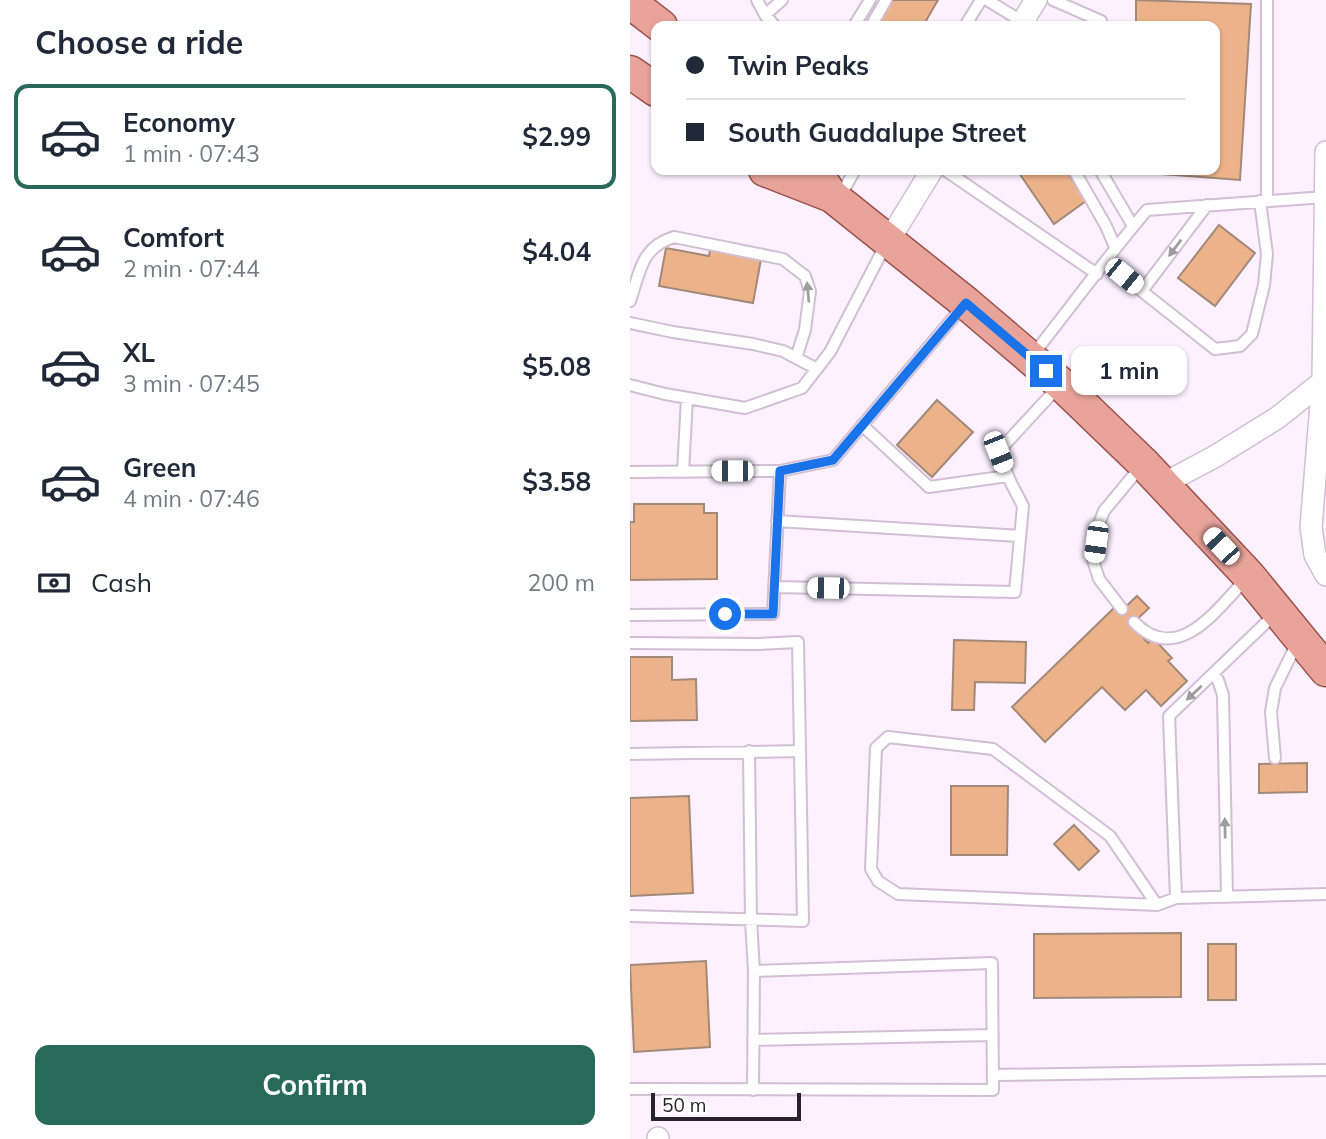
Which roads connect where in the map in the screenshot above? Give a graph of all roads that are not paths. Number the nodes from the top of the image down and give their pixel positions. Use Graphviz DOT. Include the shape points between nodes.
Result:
graph roads {
  1 [pos="654,0"];
  2 [pos="757,0"];
  3 [pos="782,0"];
  4 [pos="870,0"];
  5 [pos="886,0"];
  6 [pos="981,0"];
  7 [pos="987,0"];
  8 [pos="1036,0"];
  9 [pos="1053,0"];
  10 [pos="1267,0"];
  11 [pos="630,2"];
  12 [pos="765,15"];
  13 [pos="655,21"];
  14 [pos="669,21"];
  15 [pos="770,21"];
  16 [pos="857,21"];
  17 [pos="874,21"];
  18 [pos="968,21"];
  19 [pos="1018,21"];
  20 [pos="1024,21"];
  21 [pos="1101,21"];
  22 [pos="630,72"];
  23 [pos="651,87"];
  24 [pos="630,88"];
  25 [pos="651,90"];
  26 [pos="1326,152"];
  27 [pos="778,175"];
  28 [pos="818,175"];
  29 [pos="851,175"];
  30 [pos="929,175"];
  31 [pos="952,175"];
  32 [pos="1077,175"];
  33 [pos="1103,175"];
  34 [pos="1325,197"];
  35 [pos="835,198"];
  36 [pos="1263,201"];
  37 [pos="1207,205"];
  38 [pos="1133,226"];
  39 [pos="889,240"];
  40 [pos="1115,247"];
  41 [pos="1105,262"];
  42 [pos="1097,274"];
  43 [pos="1142,291"];
  44 [pos="630,301"];
  45 [pos="966,303"];
  46 [pos="630,323"];
  47 [pos="796,358"];
  48 [pos="1031,358"];
  49 [pos="817,369"];
  50 [pos="1324,379"];
  51 [pos="1061,384"];
  52 [pos="630,385"];
  53 [pos="687,398"];
  54 [pos="862,425"];
  55 [pos="683,471"];
  56 [pos="780,471"];
  57 [pos="630,472"];
  58 [pos="1153,474"];
  59 [pos="1008,476"];
  60 [pos="777,521"];
  61 [pos="1020,536"];
  62 [pos="1326,575"];
  63 [pos="1249,576"];
  64 [pos="774,587"];
  65 [pos="1122,610"];
  66 [pos="1278,611"];
  67 [pos="630,615"];
  68 [pos="1135,622"];
  69 [pos="1299,639"];
  70 [pos="630,643"];
  71 [pos="1213,674"];
  72 [pos="1325,676"];
  73 [pos="749,751"];
  74 [pos="800,751"];
  75 [pos="630,754"];
  76 [pos="1275,758"];
  77 [pos="1326,894"];
  78 [pos="1227,897"];
  79 [pos="1176,898"];
  80 [pos="1157,905"];
  81 [pos="630,916"];
  82 [pos="751,920"];
  83 [pos="754,971"];
  84 [pos="992,1035"];
  85 [pos="753,1040"];
  86 [pos="1326,1070"];
  87 [pos="993,1075"];
  88 [pos="630,1089"];
  89 [pos="753,1090"];
  1 -- 14 [label="main road"];
  2 -- 12 [label="lane"];
  3 -- 12 [label="lane"];
  4 -- 16 [label="lane"];
  5 -- 17 [label="lane"];
  6 -- 18 [label="lane"];
  7 -- 19 [label="lane"];
  8 -- 20 [label="street"];
  9 -- 21 [label="lane"];
  10 -- 36 [label="lane"];
  11 -- 13 [label="main road"];
  12 -- 15 [label="lane"];
  22 -- 23 [label="main road"];
  24 -- 25 [label="main road"];
  26 -- 34 [label="street"];
  27 -- 35 [label="main road"];
  28 -- 35 [label="main road"];
  29 -- 35 [label="lane"];
  30 -- 39 [label="street"];
  31 -- 42 [label="lane"];
  32 -- 40 [label="lane"];
  33 -- 38 [label="lane"];
  34 -- 36 [label="lane"];
  34 -- 50 [label="street"];
  35 -- 39 [label="main road"];
  36 -- 37 [label="lane"];
  36 -- 43 [label="lane" via="1268,254 1264,285 1252,334 1240,346 1215,349"];
  37 -- 38 [label="lane" via="1147,210"];
  37 -- 43 [label="lane, one-way"];
  38 -- 40 [label="lane"];
  39 -- 45 [label="main road"];
  39 -- 49 [label="lane"];
  40 -- 41 [label="lane"];
  41 -- 42 [label="lane"];
  41 -- 43 [label="lane"];
  42 -- 48 [label="lane"];
  47 -- 44 [label="lane, one-way" via="810,290 805,276 783,260 674,237 659,241 645,256"];
  45 -- 48 [label="main road"];
  45 -- 54 [label="lane"];
  46 -- 47 [label="lane" via="753,344"];
  47 -- 49 [label="lane"];
  48 -- 51 [label="main road"];
  49 -- 53 [label="lane" via="803,388 745,408"];
  50 -- 58 [label="street" via="1277,418 1214,457"];
  50 -- 62 [label="street" via="1311,527 1315,555"];
  51 -- 58 [label="main road"];
  51 -- 59 [label="lane" via="998,452"];
  52 -- 53 [label="lane"];
  53 -- 55 [label="lane"];
  54 -- 56 [label="lane" via="833,460"];
  54 -- 59 [label="lane" via="929,487"];
  55 -- 56 [label="lane"];
  55 -- 57 [label="lane"];
  56 -- 60 [label="lane"];
  58 -- 63 [label="main road"];
  58 -- 65 [label="lane" via="1104,511 1099,524 1093,561 1099,579"];
  59 -- 61 [label="lane" via="1023,506"];
  60 -- 61 [label="lane"];
  60 -- 64 [label="lane"];
  61 -- 64 [label="lane" via="1015,592"];
  63 -- 66 [label="main road"];
  63 -- 68 [label="lane" via="1189,634 1165,640 1145,633"];
  64 -- 67 [label="lane" via="773,614"];
  66 -- 69 [label="main road"];
  66 -- 71 [label="lane"];
  69 -- 72 [label="main road"];
  69 -- 76 [label="lane" via="1275,688 1270,712"];
  70 -- 74 [label="lane" via="798,642"];
  78 -- 71 [label="lane, one-way" via="1223,695"];
  71 -- 79 [label="lane, one-way" via="1169,716"];
  73 -- 74 [label="lane"];
  73 -- 75 [label="lane"];
  73 -- 82 [label="lane"];
  74 -- 82 [label="lane" via="803,921"];
  77 -- 78 [label="lane"];
  78 -- 79 [label="lane"];
  79 -- 80 [label="lane"];
  80 -- 80 [label="lane" via="898,894 878,881 871,869 877,748 888,737 993,748 1110,836"];
  81 -- 82 [label="lane"];
  82 -- 83 [label="lane"];
  83 -- 84 [label="lane" via="992,963"];
  83 -- 85 [label="lane"];
  84 -- 85 [label="lane"];
  84 -- 87 [label="lane"];
  85 -- 89 [label="lane"];
  86 -- 87 [label="lane"];
  87 -- 89 [label="lane" via="993,1090"];
  88 -- 89 [label="lane"];
}
